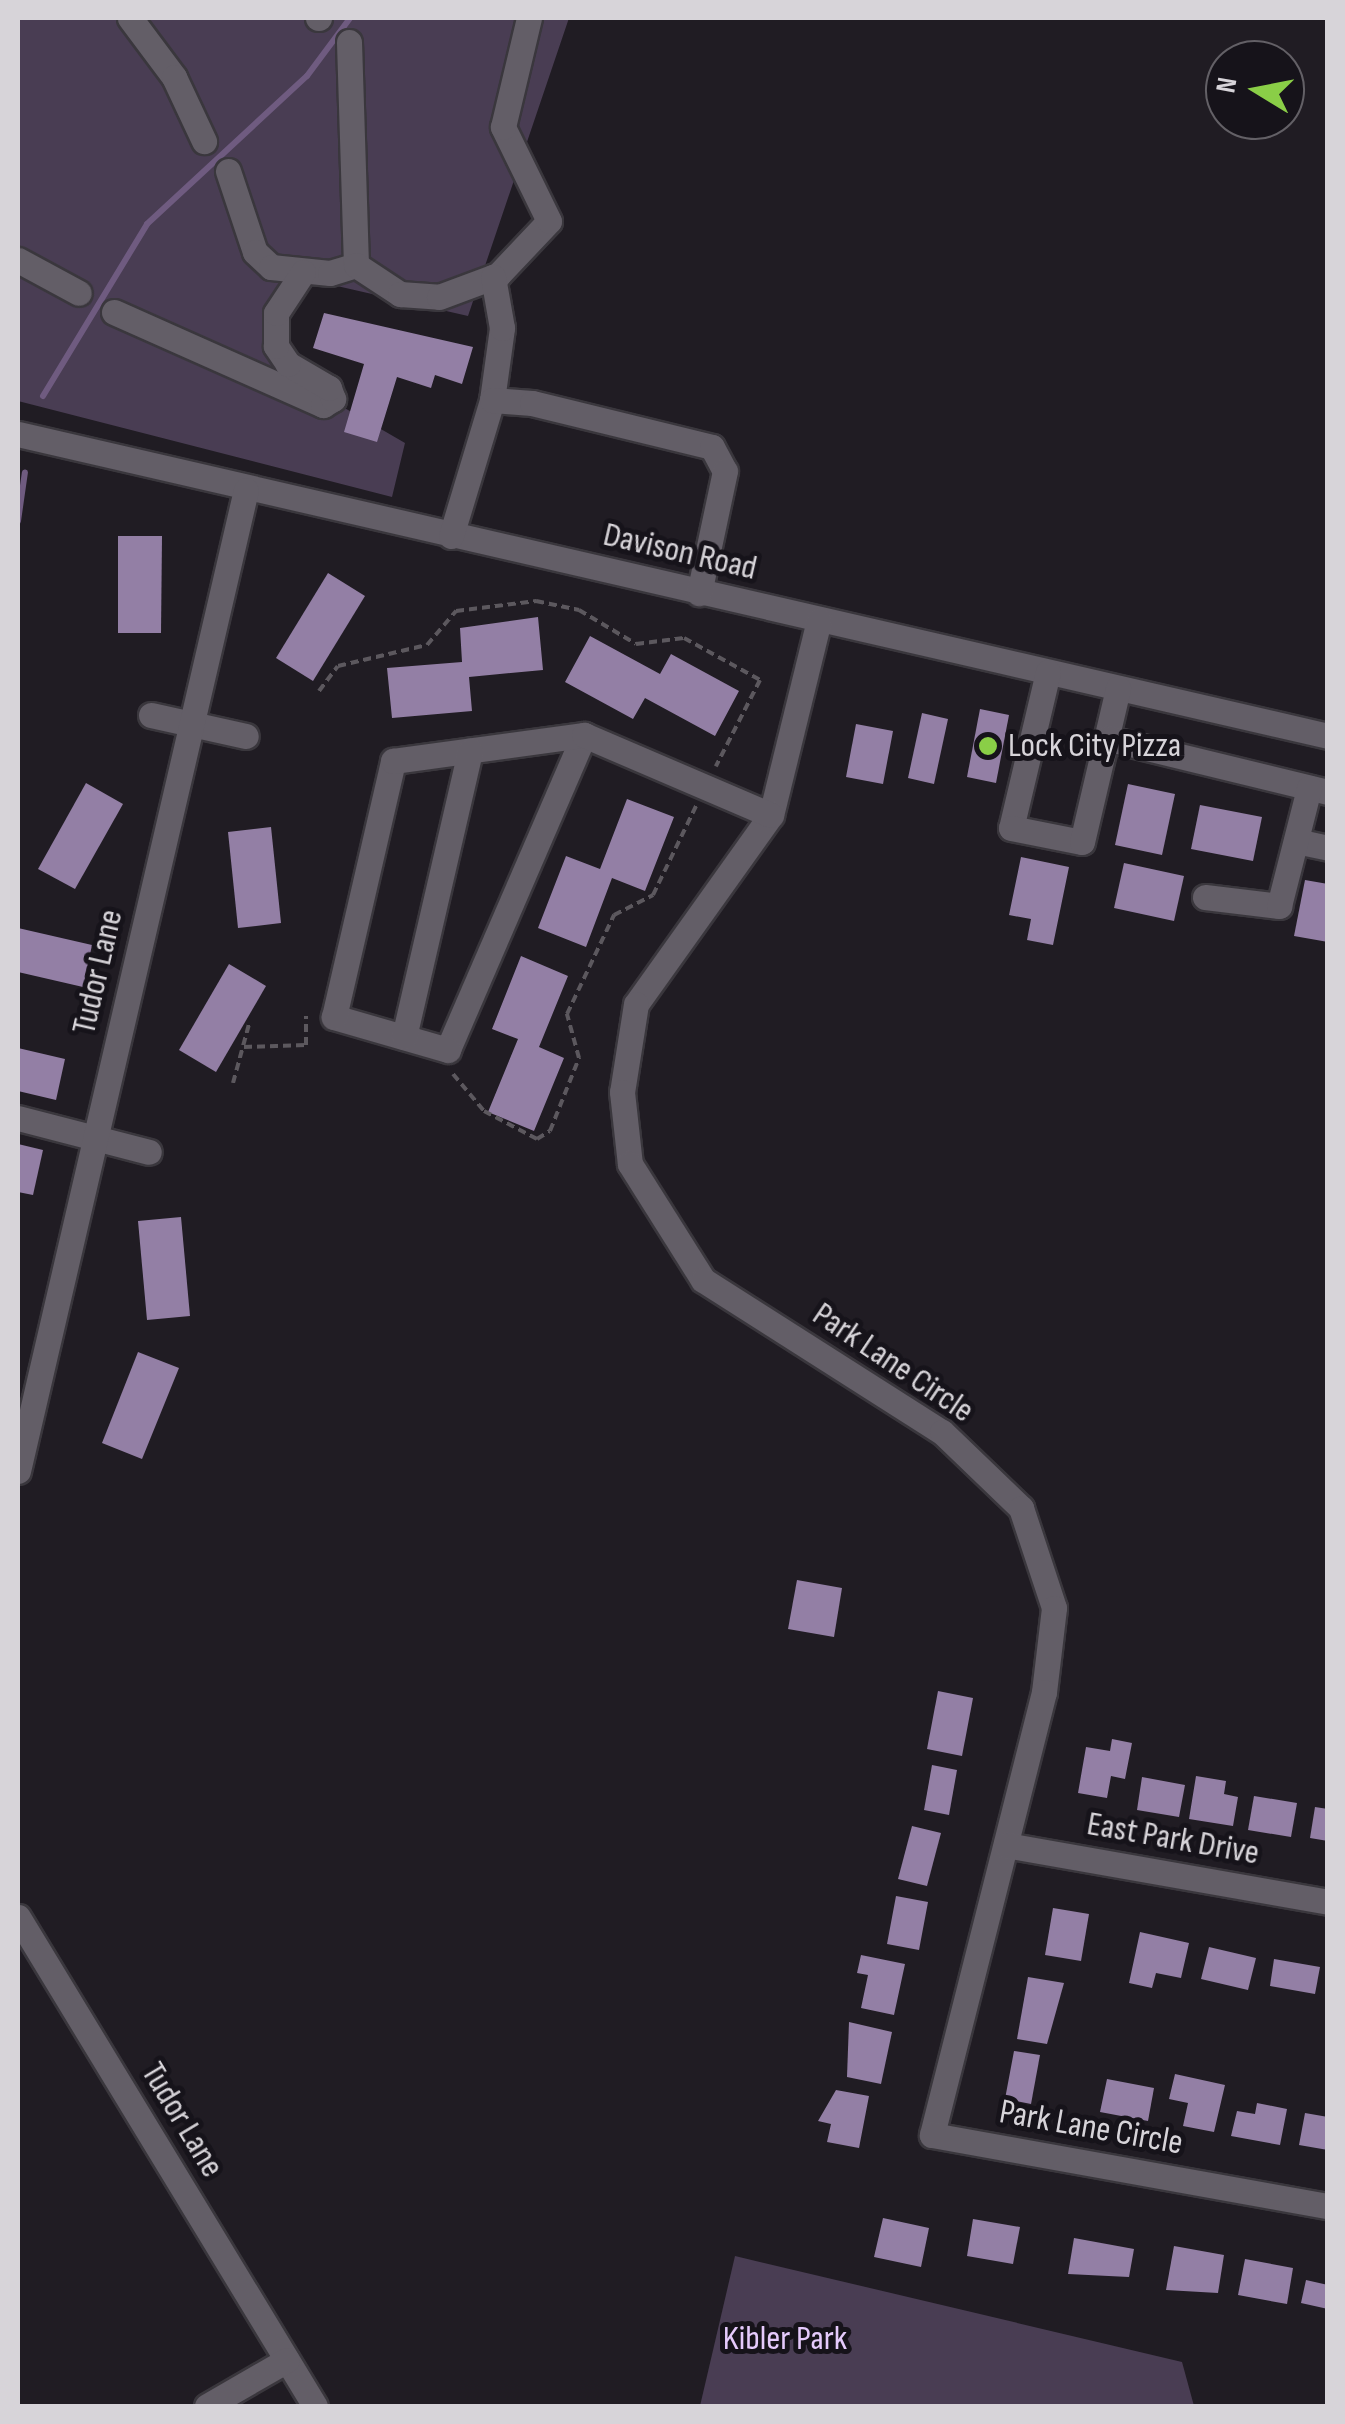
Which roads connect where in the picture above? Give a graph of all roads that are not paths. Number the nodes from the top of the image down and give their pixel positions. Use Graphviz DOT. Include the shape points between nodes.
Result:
graph roads {
  1 [pos="130,18"];
  2 [pos="529,18"];
  3 [pos="349,42"];
  4 [pos="204,141"];
  5 [pos="228,170"];
  6 [pos="18,260"];
  7 [pos="356,265"];
  8 [pos="303,272"];
  9 [pos="493,277"];
  10 [pos="79,293"];
  11 [pos="114,312"];
  12 [pos="492,400"];
  13 [pos="18,434"];
  14 [pos="246,490"];
  15 [pos="451,536"];
  16 [pos="699,592"];
  17 [pos="819,620"];
  18 [pos="1048,672"];
  19 [pos="1118,688"];
  20 [pos="152,715"];
  21 [pos="192,724"];
  22 [pos="584,734"];
  23 [pos="246,736"];
  24 [pos="1328,736"];
  25 [pos="1106,738"];
  26 [pos="470,750"];
  27 [pos="1318,790"];
  28 [pos="770,815"];
  29 [pos="1296,840"];
  30 [pos="1328,848"];
  31 [pos="1205,896"];
  32 [pos="404,1038"];
  33 [pos="18,1118"];
  34 [pos="95,1137"];
  35 [pos="149,1152"];
  36 [pos="18,1471"];
  37 [pos="1006,1845"];
  38 [pos="1328,1902"];
  39 [pos="18,1917"];
  40 [pos="1328,2206"];
  41 [pos="287,2360"];
  42 [pos="208,2406"];
  43 [pos="315,2406"];
  1 -- 4 [label="street" via="174,77"];
  2 -- 9 [label="street" via="503,127 549,222"];
  3 -- 7 [label="street"];
  5 -- 8 [label="street" via="255,252 271,266"];
  6 -- 10 [label="street"];
  7 -- 8 [label="street"];
  7 -- 9 [label="street" via="420,296"];
  8 -- 11 [label="street" via="276,313 276,346 329,388 333,399 323,405"];
  9 -- 12 [label="street" via="502,328"];
  12 -- 15 [label="street"];
  12 -- 16 [label="street" via="712,446 725,471"];
  13 -- 14 [label="street, Davison Road"];
  14 -- 15 [label="street, Davison Road"];
  14 -- 21 [label="street, Tudor Lane"];
  15 -- 16 [label="street, Davison Road"];
  16 -- 17 [label="street, Davison Road"];
  17 -- 18 [label="street, Davison Road"];
  17 -- 28 [label="street, Park Lane Circle"];
  18 -- 19 [label="street, Davison Road"];
  18 -- 25 [label="street" via="1012,828 1082,842"];
  19 -- 24 [label="street, Davison Road"];
  19 -- 25 [label="street"];
  20 -- 21 [label="street"];
  21 -- 23 [label="street"];
  21 -- 34 [label="street, Tudor Lane"];
  22 -- 26 [label="street"];
  22 -- 28 [label="street"];
  22 -- 32 [label="street" via="448,1050"];
  25 -- 27 [label="street"];
  26 -- 32 [label="street"];
  26 -- 32 [label="street" via="393,761 334,1017"];
  27 -- 29 [label="street"];
  28 -- 37 [label="street, Park Lane Circle" via="636,1004 622,1092 630,1164 703,1280 942,1432 1021,1508 1054,1608 1044,1692"];
  29 -- 30 [label="street"];
  29 -- 31 [label="street" via="1278,906"];
  33 -- 34 [label="street"];
  34 -- 35 [label="street"];
  34 -- 36 [label="street, Tudor Lane"];
  37 -- 38 [label="street, East Park Drive"];
  37 -- 40 [label="street, Park Lane Circle" via="932,2135"];
  39 -- 41 [label="street, Tudor Lane"];
  41 -- 42 [label="street"];
  41 -- 43 [label="street, Tudor Lane"];
}
